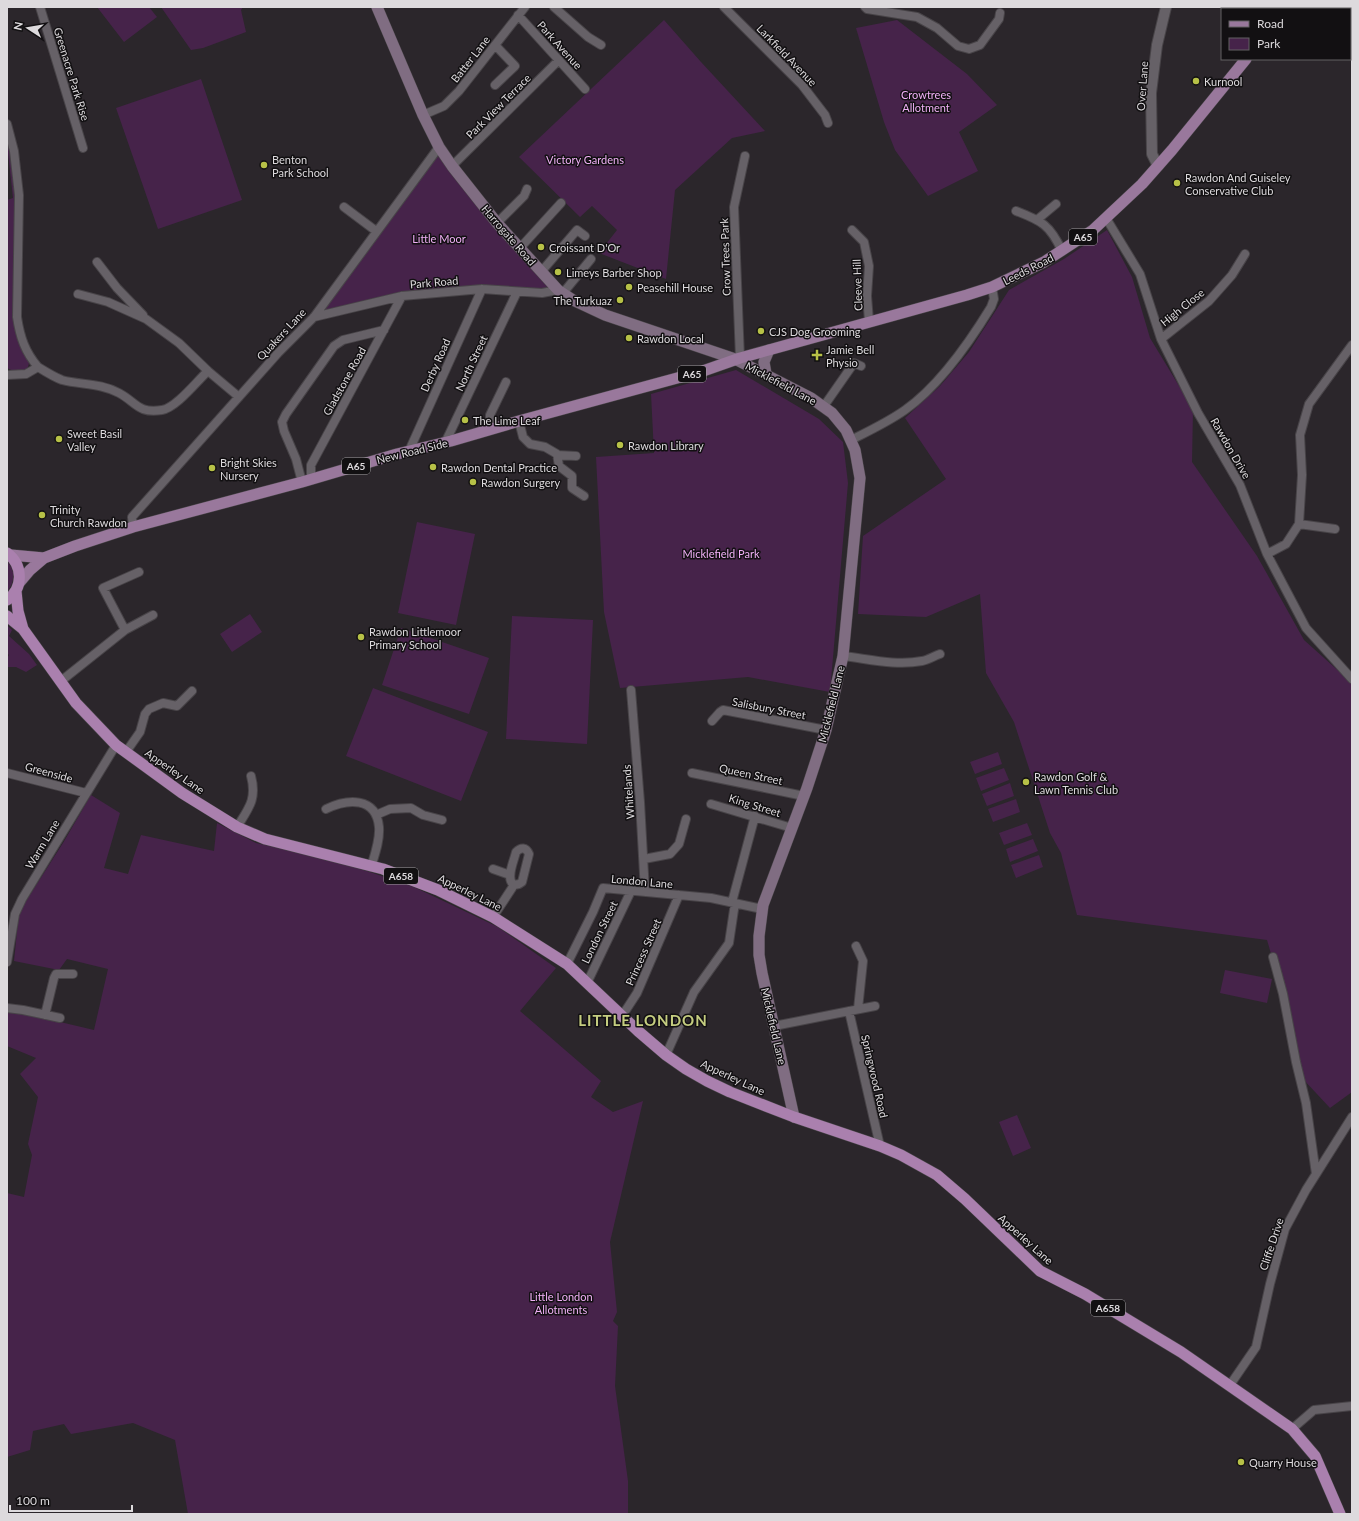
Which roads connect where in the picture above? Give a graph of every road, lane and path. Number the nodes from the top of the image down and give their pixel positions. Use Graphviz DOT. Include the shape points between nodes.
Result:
graph roads {
  1 [pos="40,7"];
  2 [pos="377,7"];
  3 [pos="524,7"];
  4 [pos="554,7"];
  5 [pos="724,7"];
  6 [pos="865,7"];
  7 [pos="1166,7"];
  8 [pos="879,8"];
  9 [pos="1000,12"];
  10 [pos="518,15"];
  11 [pos="495,45"];
  12 [pos="601,45"];
  13 [pos="559,60"];
  14 [pos="1245,60"];
  15 [pos="496,85"];
  16 [pos="585,89"];
  17 [pos="423,115"];
  18 [pos="828,123"];
  19 [pos="7,124"];
  20 [pos="439,147"];
  21 [pos="83,148"];
  22 [pos="745,156"];
  23 [pos="452,166"];
  24 [pos="1158,166"];
  25 [pos="527,189"];
  26 [pos="561,203"];
  27 [pos="1056,204"];
  28 [pos="344,207"];
  29 [pos="1016,211"];
  30 [pos="1106,218"];
  31 [pos="1038,219"];
  32 [pos="497,223"];
  33 [pos="852,230"];
  34 [pos="376,232"];
  35 [pos="585,236"];
  36 [pos="520,248"];
  37 [pos="1062,251"];
  38 [pos="1245,254"];
  39 [pos="591,259"];
  40 [pos="97,262"];
  41 [pos="541,272"];
  42 [pos="992,287"];
  43 [pos="482,289"];
  44 [pos="517,292"];
  45 [pos="561,292"];
  46 [pos="78,294"];
  47 [pos="402,296"];
  48 [pos="314,316"];
  49 [pos="146,319"];
  50 [pos="869,321"];
  51 [pos="384,330"];
  52 [pos="1161,339"];
  53 [pos="1352,345"];
  54 [pos="769,350"];
  55 [pos="738,359"];
  56 [pos="861,366"];
  57 [pos="38,367"];
  58 [pos="208,371"];
  59 [pos="766,374"];
  60 [pos="7,375"];
  61 [pos="506,382"];
  62 [pos="240,397"];
  63 [pos="824,406"];
  64 [pos="519,421"];
  65 [pos="490,430"];
  66 [pos="851,440"];
  67 [pos="445,443"];
  68 [pos="409,451"];
  69 [pos="557,455"];
  70 [pos="576,456"];
  71 [pos="306,480"];
  72 [pos="584,496"];
  73 [pos="1299,524"];
  74 [pos="133,527"];
  75 [pos="1335,529"];
  76 [pos="9,554"];
  77 [pos="1267,554"];
  78 [pos="44,558"];
  79 [pos="139,572"];
  80 [pos="18,587"];
  81 [pos="7,600"];
  82 [pos="152,615"];
  83 [pos="7,616"];
  84 [pos="23,629"];
  85 [pos="126,630"];
  86 [pos="940,654"];
  87 [pos="843,656"];
  88 [pos="1352,679"];
  89 [pos="61,682"];
  90 [pos="631,690"];
  91 [pos="192,691"];
  92 [pos="712,721"];
  93 [pos="826,730"];
  94 [pos="116,745"];
  95 [pos="126,752"];
  96 [pos="7,773"];
  97 [pos="692,773"];
  98 [pos="251,776"];
  99 [pos="86,793"];
  100 [pos="804,796"];
  101 [pos="712,804"];
  102 [pos="326,809"];
  103 [pos="376,815"];
  104 [pos="755,816"];
  105 [pos="686,819"];
  106 [pos="442,820"];
  107 [pos="238,827"];
  108 [pos="792,828"];
  109 [pos="644,859"];
  110 [pos="371,866"];
  111 [pos="493,869"];
  112 [pos="510,875"];
  113 [pos="514,885"];
  114 [pos="632,891"];
  115 [pos="645,892"];
  116 [pos="679,895"];
  117 [pos="734,903"];
  118 [pos="762,909"];
  119 [pos="492,917"];
  120 [pos="856,946"];
  121 [pos="1274,957"];
  122 [pos="7,962"];
  123 [pos="567,964"];
  124 [pos="73,974"];
  125 [pos="587,983"];
  126 [pos="875,1006"];
  127 [pos="7,1008"];
  128 [pos="858,1009"];
  129 [pos="849,1011"];
  130 [pos="45,1015"];
  131 [pos="622,1016"];
  132 [pos="60,1018"];
  133 [pos="774,1026"];
  134 [pos="666,1055"];
  135 [pos="791,1100"];
  136 [pos="794,1117"];
  137 [pos="1352,1117"];
  138 [pos="810,1123"];
  139 [pos="880,1146"];
  140 [pos="1316,1174"];
  141 [pos="1230,1385"];
  142 [pos="1352,1407"];
  143 [pos="1292,1429"];
  144 [pos="1340,1514"];
  1 -- 21 [label="street, Greenacre Park Rise"];
  2 -- 17 [label="main road, Harrogate Road"];
  3 -- 10 [label="street, Batter Lane"];
  4 -- 12 [label="street"];
  5 -- 18 [label="street, Larkfield Avenue" via="802,85 825,115"];
  6 -- 8 [label="street"];
  7 -- 24 [label="street, Over Lane" via="1157,45 1151,93 1152,154"];
  8 -- 9 [label="street" via="917,17 937,28 958,46 969,49 980,45 999,19"];
  10 -- 11 [label="street, Batter Lane"];
  10 -- 13 [label="street, Park Avenue"];
  11 -- 15 [label="street" via="515,66"];
  11 -- 17 [label="street, Batter Lane" via="444,106"];
  13 -- 16 [label="street, Park Avenue"];
  13 -- 23 [label="street, Park View Terrace"];
  14 -- 24 [label="main road, Leeds Road / A65"];
  17 -- 20 [label="main road, Harrogate Road"];
  19 -- 57 [label="street" via="14,151 19,195 19,333 26,351"];
  20 -- 23 [label="main road, Harrogate Road"];
  20 -- 34 [label="street, Quakers Lane"];
  22 -- 55 [label="street, Crow Trees Park" via="734,207"];
  23 -- 32 [label="main road, Harrogate Road"];
  24 -- 30 [label="main road, Leeds Road / A65"];
  25 -- 32 [label="street" via="524,196"];
  26 -- 36 [label="street"];
  27 -- 31 [label="street"];
  28 -- 34 [label="street"];
  29 -- 31 [label="street"];
  30 -- 37 [label="main road, Leeds Road / A65"];
  30 -- 52 [label="street, Rawdon Drive" via="1140,274"];
  31 -- 37 [label="street" via="1055,235"];
  32 -- 36 [label="main road, Harrogate Road"];
  33 -- 50 [label="street, Cleeve Hill" via="864,242 868,260"];
  34 -- 48 [label="street, Quakers Lane"];
  35 -- 41 [label="street" via="577,230"];
  36 -- 41 [label="main road, Harrogate Road"];
  37 -- 42 [label="main road, Leeds Road / A65"];
  38 -- 52 [label="street, High Close" via="1232,275 1209,301"];
  39 -- 45 [label="street"];
  40 -- 49 [label="street"];
  41 -- 45 [label="main road, Harrogate Road"];
  42 -- 50 [label="main road, Leeds Road / A65"];
  42 -- 66 [label="street" via="992,307 962,351 934,383 906,409"];
  43 -- 44 [label="street, Park Road"];
  43 -- 47 [label="street, Park Road"];
  43 -- 68 [label="street, Derby Road"];
  44 -- 45 [label="street, Park Road"];
  44 -- 67 [label="street, North Street"];
  45 -- 55 [label="main road, Harrogate Road" via="605,314"];
  46 -- 49 [label="street" via="108,302"];
  47 -- 48 [label="street, Park Road"];
  47 -- 51 [label="street, Gladstone Road"];
  48 -- 62 [label="street, Quakers Lane"];
  49 -- 58 [label="street" via="178,343"];
  50 -- 54 [label="main road, Leeds Road / A65"];
  51 -- 71 [label="street, Gladstone Road" via="311,465"];
  51 -- 71 [label="street" via="343,340 334,346 286,414 282,422 284,431"];
  52 -- 77 [label="street, Rawdon Drive" via="1198,414 1240,485"];
  53 -- 73 [label="street" via="1309,404 1300,435 1302,475"];
  54 -- 55 [label="main road, Leeds Road / A65"];
  54 -- 59 [label="main road" via="764,362"];
  55 -- 59 [label="main road, Micklefield Lane"];
  55 -- 64 [label="main road, New Road Side / A65" via="703,371"];
  56 -- 63 [label="street" via="854,362"];
  57 -- 58 [label="street" via="62,380 98,386 119,393 137,407 148,410 163,410 174,404"];
  57 -- 60 [label="street" via="26,374"];
  58 -- 62 [label="street"];
  59 -- 63 [label="main road, Micklefield Lane"];
  61 -- 65 [label="street" via="490,415"];
  62 -- 74 [label="street, Quakers Lane" via="132,518"];
  63 -- 66 [label="main road, Micklefield Lane" via="840,421"];
  64 -- 65 [label="main road, New Road Side / A65"];
  64 -- 69 [label="street" via="523,437 530,444 544,447"];
  65 -- 67 [label="main road, New Road Side / A65"];
  66 -- 87 [label="main road, Micklefield Lane" via="860,478"];
  67 -- 68 [label="main road, New Road Side / A65"];
  68 -- 71 [label="main road, New Road Side / A65"];
  69 -- 70 [label="street"];
  69 -- 72 [label="street" via="559,466 572,476 572,488"];
  71 -- 74 [label="main road, New Road Side / A65"];
  73 -- 75 [label="street"];
  73 -- 77 [label="street" via="1286,544"];
  74 -- 78 [label="main road, New Road Side / A65"];
  76 -- 78 [label="main road, New Road Side / A65"];
  76 -- 80 [label="highway, A658" via="18,566"];
  77 -- 88 [label="street, Rawdon Drive" via="1306,628"];
  78 -- 80 [label="main road, New Road Side / A65" via="30,570"];
  79 -- 85 [label="street" via="103,588"];
  80 -- 81 [label="highway"];
  80 -- 84 [label="highway, Apperley Lane / A658" via="18,611"];
  82 -- 85 [label="street"];
  83 -- 84 [label="highway, Apperley Lane / A658"];
  84 -- 89 [label="highway, Apperley Lane / A658"];
  85 -- 89 [label="street"];
  86 -- 87 [label="street" via="923,661 907,662"];
  87 -- 93 [label="main road, Micklefield Lane"];
  89 -- 94 [label="highway, Apperley Lane / A658" via="76,703"];
  90 -- 109 [label="street, Whitelands"];
  91 -- 95 [label="street" via="177,706 163,703 149,709 140,732"];
  92 -- 93 [label="street, Salisbury Street" via="723,710"];
  93 -- 100 [label="main road, Micklefield Lane"];
  94 -- 95 [label="highway, Apperley Lane / A658"];
  94 -- 99 [label="street, Warm Lane"];
  95 -- 107 [label="highway, Apperley Lane / A658" via="182,793"];
  96 -- 99 [label="street, Greenside"];
  97 -- 100 [label="street, Queen Street"];
  98 -- 107 [label="street" via="254,796"];
  99 -- 122 [label="street, Warm Lane" via="22,899 15,914"];
  100 -- 108 [label="main road, Micklefield Lane"];
  101 -- 104 [label="street, King Street"];
  102 -- 103 [label="street" via="352,801 370,807"];
  103 -- 106 [label="street" via="390,809 411,808"];
  103 -- 110 [label="street" via="379,827 378,842"];
  104 -- 108 [label="street, King Street"];
  104 -- 117 [label="street"];
  105 -- 109 [label="street" via="679,844 670,854"];
  107 -- 110 [label="highway, Apperley Lane / A658" via="265,839"];
  108 -- 118 [label="main road, Micklefield Lane"];
  109 -- 115 [label="street, Whitelands"];
  110 -- 119 [label="highway, Apperley Lane / A658" via="438,890"];
  111 -- 112 [label="street"];
  112 -- 113 [label="street" via="510,881"];
  112 -- 113 [label="street" via="516,852 521,848 526,849 529,854 522,882"];
  113 -- 119 [label="street"];
  114 -- 115 [label="street, London Lane"];
  114 -- 123 [label="street, London Lane" via="603,888"];
  114 -- 125 [label="street, London Street"];
  115 -- 116 [label="street, London Lane"];
  116 -- 117 [label="street, London Lane"];
  116 -- 131 [label="street, Princess Street" via="637,993"];
  117 -- 118 [label="street, London Lane"];
  117 -- 134 [label="street" via="729,943 694,992"];
  118 -- 133 [label="main road, Micklefield Lane" via="759,955"];
  119 -- 123 [label="highway, Apperley Lane / A658"];
  120 -- 128 [label="street" via="863,961"];
  121 -- 140 [label="street" via="1306,1103"];
  123 -- 125 [label="highway, Apperley Lane / A658"];
  124 -- 130 [label="street" via="56,974"];
  125 -- 131 [label="highway, Apperley Lane / A658"];
  126 -- 128 [label="street"];
  127 -- 130 [label="street"];
  128 -- 129 [label="street"];
  129 -- 133 [label="street"];
  129 -- 139 [label="street, Springwood Road"];
  130 -- 132 [label="street"];
  131 -- 134 [label="highway, Apperley Lane / A658"];
  133 -- 135 [label="main road, Micklefield Lane"];
  134 -- 136 [label="highway, Apperley Lane / A658" via="707,1081"];
  135 -- 136 [label="main road, Micklefield Lane"];
  135 -- 138 [label="main road, Micklefield Lane"];
  136 -- 138 [label="highway, Apperley Lane / A658"];
  137 -- 140 [label="street, Cliffe Drive"];
  138 -- 139 [label="highway, Apperley Lane / A658"];
  139 -- 141 [label="highway, Apperley Lane / A658" via="937,1176 965,1199 1040,1271 1147,1331"];
  140 -- 141 [label="street, Cliffe Drive" via="1285,1229 1256,1347"];
  141 -- 143 [label="highway, Apperley Lane / A658"];
  142 -- 143 [label="street" via="1314,1410"];
  143 -- 144 [label="highway, Apperley Lane / A658" via="1315,1456"];
}
